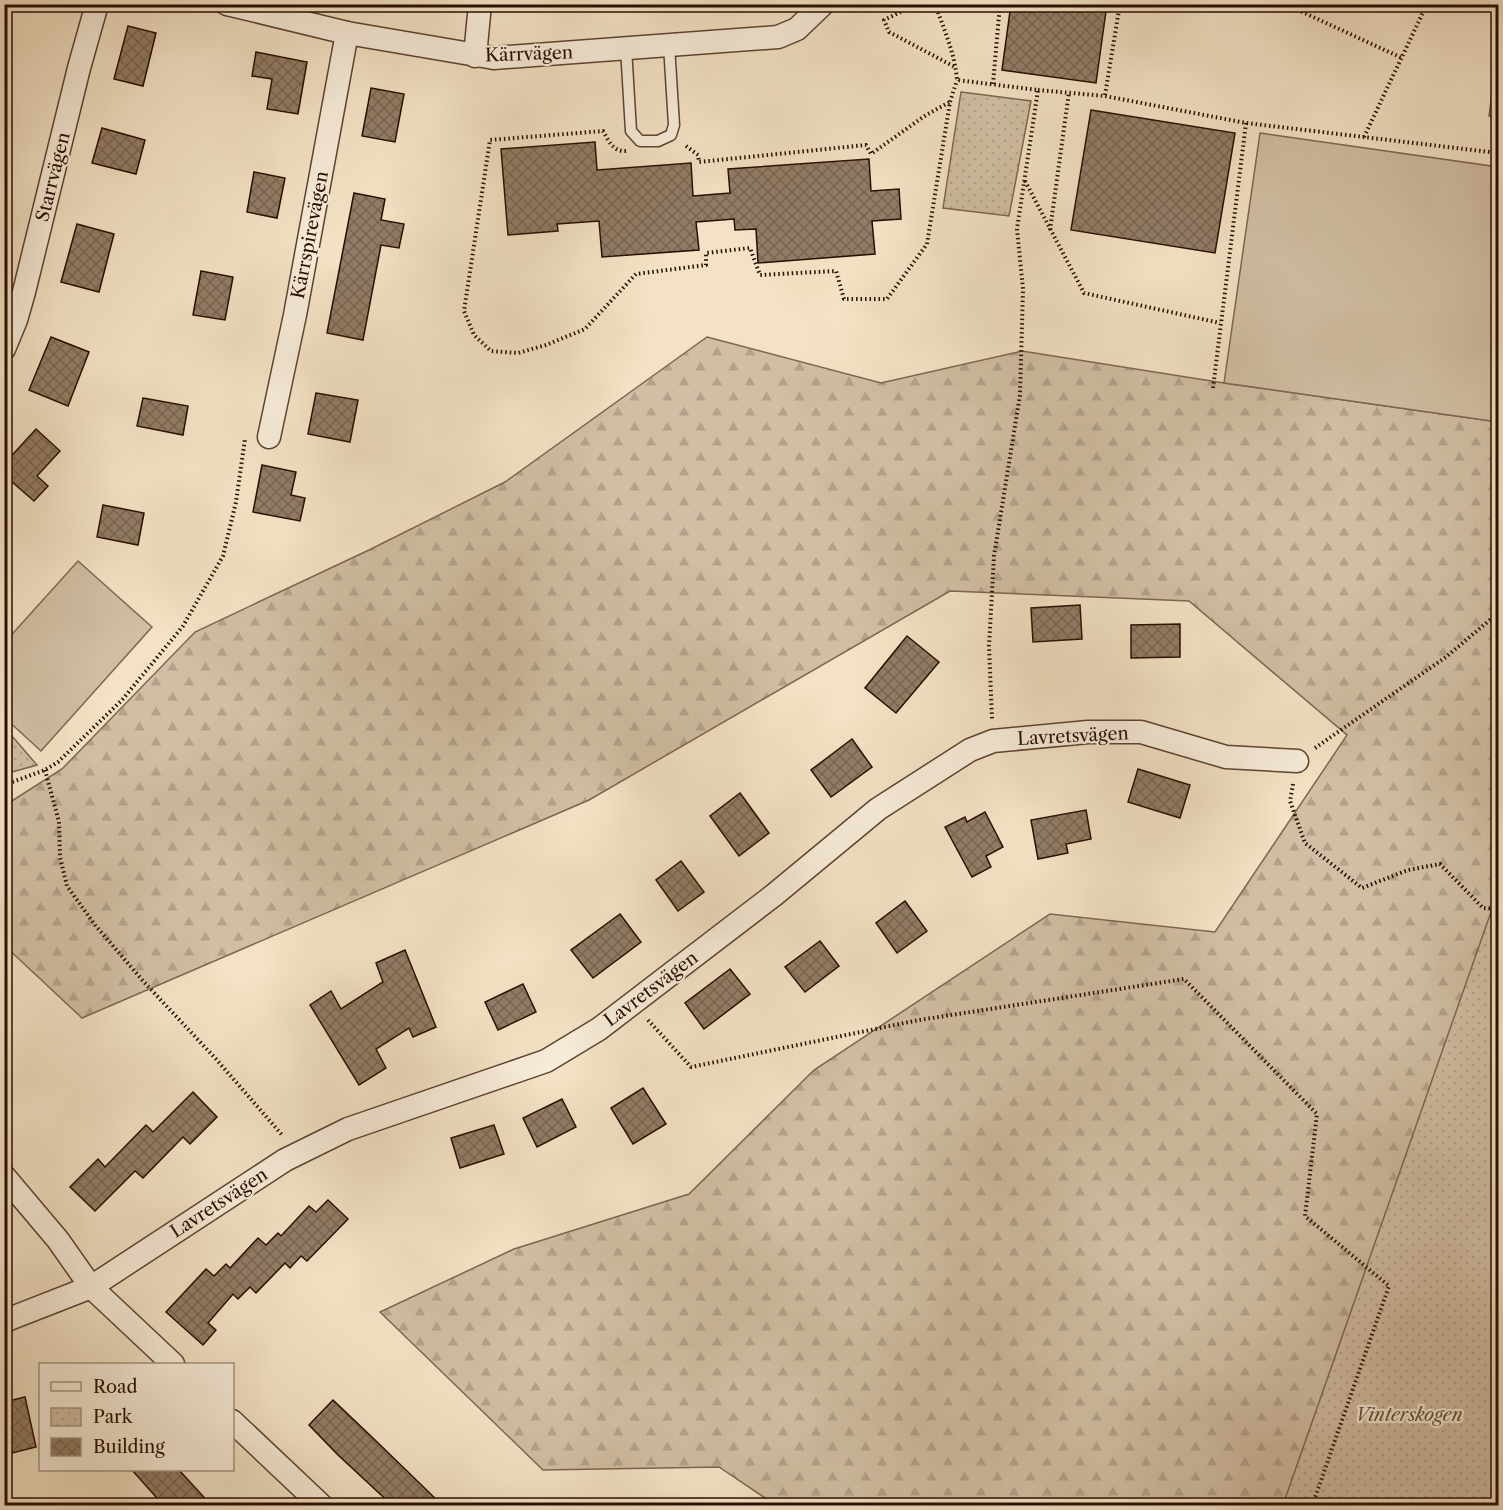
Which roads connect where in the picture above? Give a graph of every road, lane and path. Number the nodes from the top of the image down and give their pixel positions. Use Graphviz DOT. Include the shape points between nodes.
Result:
graph roads {
  1 [pos="97,4"];
  2 [pos="227,4"];
  3 [pos="480,4"];
  4 [pos="823,4"];
  5 [pos="917,4"];
  6 [pos="935,4"];
  7 [pos="1000,4"];
  8 [pos="1120,4"];
  9 [pos="1285,4"];
  10 [pos="1427,4"];
  11 [pos="347,33"];
  12 [pos="669,45"];
  13 [pos="626,48"];
  14 [pos="475,56"];
  15 [pos="1402,58"];
  16 [pos="956,67"];
  17 [pos="957,80"];
  18 [pos="993,84"];
  19 [pos="1038,90"];
  20 [pos="1069,92"];
  21 [pos="1105,96"];
  22 [pos="950,102"];
  23 [pos="1246,123"];
  24 [pos="686,135"];
  25 [pos="1364,137"];
  26 [pos="686,146"];
  27 [pos="675,147"];
  28 [pos="631,150"];
  29 [pos="1498,153"];
  30 [pos="1025,180"];
  31 [pos="1050,231"];
  32 [pos="1220,323"];
  33 [pos="4,349"];
  34 [pos="1213,388"];
  35 [pos="269,437"];
  36 [pos="1498,613"];
  37 [pos="993,741"];
  38 [pos="1297,760"];
  39 [pos="45,770"];
  40 [pos="4,785"];
  41 [pos="1498,909"];
  42 [pos="633,1003"];
  43 [pos="299,1154"];
  44 [pos="4,1176"];
  45 [pos="91,1287"];
  46 [pos="4,1320"];
  47 [pos="171,1363"];
  48 [pos="234,1423"];
  49 [pos="322,1506"];
  50 [pos="1311,1506"];
  1 -- 33 [label="street, Starrvägen" via="24,292"];
  2 -- 11 [label="street, Kärrvägen"];
  3 -- 14 [label="street"];
  4 -- 12 [label="street, Kärrvägen" via="797,29 778,37"];
  5 -- 16 [label="path" via="884,20 889,32"];
  6 -- 16 [label="path"];
  7 -- 18 [label="path"];
  8 -- 21 [label="path"];
  9 -- 15 [label="path"];
  10 -- 15 [label="path"];
  11 -- 14 [label="street, Kärrvägen"];
  11 -- 35 [label="street, Kärrspirevägen"];
  12 -- 13 [label="street, Kärrvägen"];
  12 -- 13 [label="lane" via="674,125 670,135 658,141 640,141 631,130"];
  13 -- 14 [label="street, Kärrvägen" via="495,58"];
  15 -- 25 [label="path"];
  16 -- 17 [label="path"];
  17 -- 18 [label="path"];
  17 -- 22 [label="path"];
  18 -- 19 [label="path"];
  19 -- 20 [label="path"];
  19 -- 30 [label="path"];
  20 -- 21 [label="path"];
  20 -- 31 [label="path"];
  21 -- 23 [label="path"];
  22 -- 26 [label="path" via="871,154 866,145 699,162 698,154"];
  22 -- 28 [label="path" via="927,244 887,299 844,298 837,271 760,275 750,248 706,253 706,266 636,274 585,329 518,353 491,351 474,335 464,312 490,140 603,130 615,148"];
  23 -- 25 [label="path"];
  23 -- 32 [label="path"];
  24 -- 26 [label="path"];
  25 -- 29 [label="path"];
  26 -- 27 [label="path"];
  30 -- 31 [label="path"];
  30 -- 37 [label="path" via="1017,229 1023,289 1020,395 994,556 989,646"];
  31 -- 32 [label="path" via="1084,293"];
  32 -- 34 [label="path"];
  35 -- 39 [label="path" via="246,432 223,556 183,626 122,700"];
  36 -- 38 [label="path" via="1446,657"];
  37 -- 38 [label="street, Lavretsvägen" via="1088,732 1141,732 1226,757"];
  37 -- 42 [label="street, Lavretsvägen" via="970,750 878,809"];
  38 -- 41 [label="path" via="1290,801 1305,843 1362,888 1408,870 1440,864 1484,908"];
  39 -- 40 [label="path"];
  39 -- 43 [label="path" via="59,822 60,857 67,886 144,982"];
  42 -- 43 [label="street, Lavretsvägen" via="546,1061 348,1129"];
  42 -- 50 [label="path" via="691,1067 919,1020 1184,979 1317,1114 1305,1216 1389,1286"];
  43 -- 45 [label="street, Lavretsvägen"];
  44 -- 45 [label="street" via="58,1240"];
  45 -- 46 [label="street, Lavretsvägen"];
  45 -- 47 [label="street"];
  48 -- 49 [label="street"];
}
